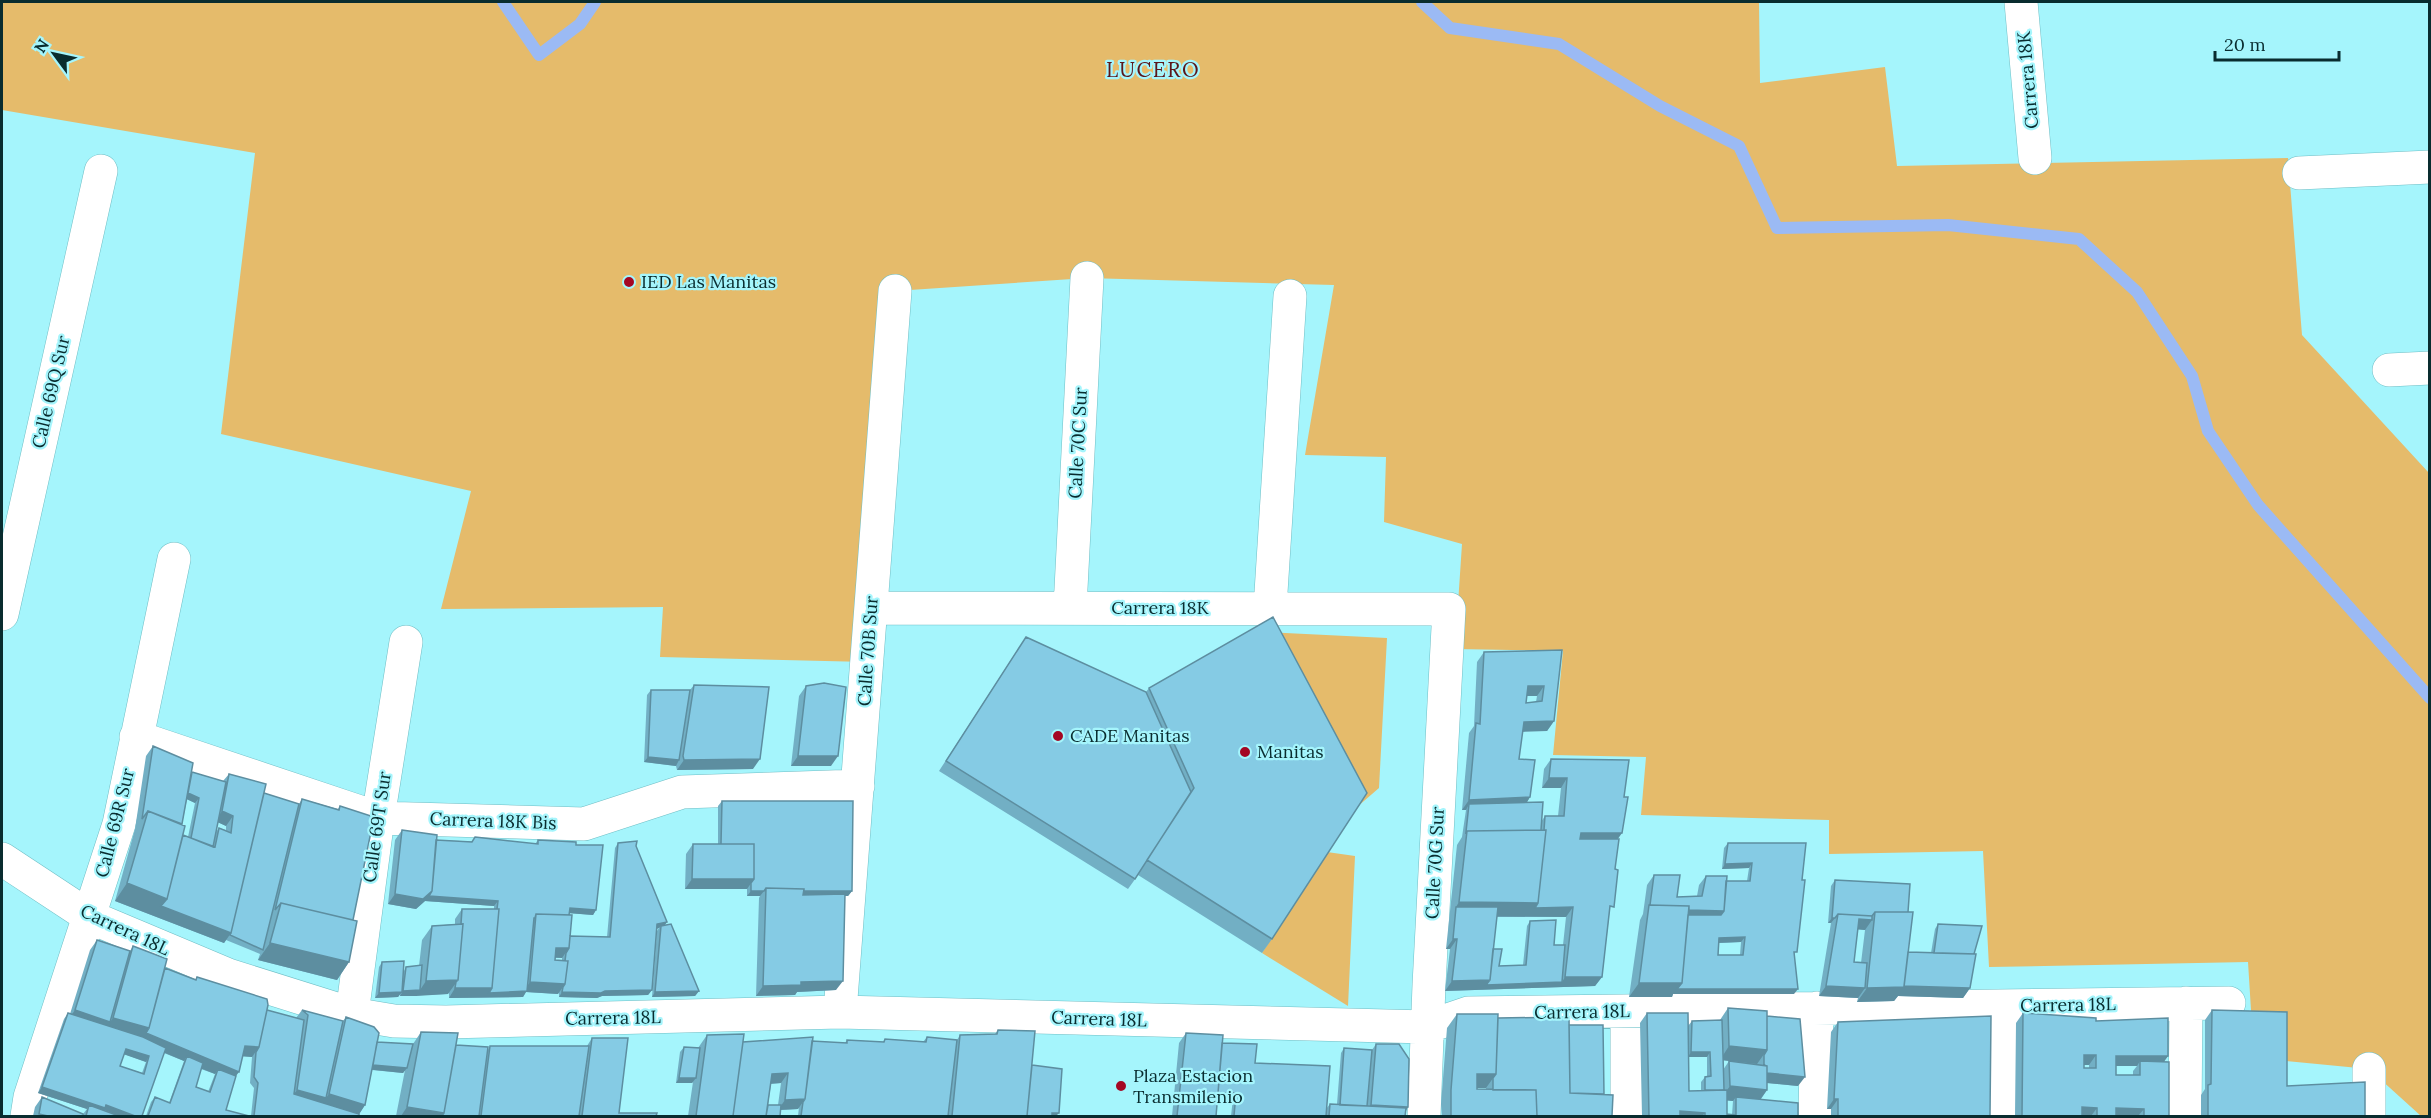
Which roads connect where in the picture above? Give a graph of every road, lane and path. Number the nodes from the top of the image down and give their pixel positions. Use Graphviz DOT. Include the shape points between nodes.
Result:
graph roads {
  1 [pos="2021,2"];
  2 [pos="2035,158"];
  3 [pos="2430,167"];
  4 [pos="101,171"];
  5 [pos="2299,173"];
  6 [pos="1087,278"];
  7 [pos="895,291"];
  8 [pos="1290,296"];
  9 [pos="2430,368"];
  10 [pos="2390,370"];
  11 [pos="174,559"];
  12 [pos="871,608"];
  13 [pos="1070,608"];
  14 [pos="1270,608"];
  15 [pos="1449,609"];
  16 [pos="2,614"];
  17 [pos="406,642"];
  18 [pos="136,737"];
  19 [pos="858,786"];
  20 [pos="378,818"];
  21 [pos="2,859"];
  22 [pos="90,916"];
  23 [pos="2186,1003"];
  24 [pos="2229,1003"];
  25 [pos="2004,1006"];
  26 [pos="1816,1008"];
  27 [pos="1627,1011"];
  28 [pos="840,1012"];
  29 [pos="352,1014"];
  30 [pos="1427,1027"];
  31 [pos="2369,1069"];
  32 [pos="38,1107"];
  33 [pos="1424,1116"];
  34 [pos="1627,1116"];
  35 [pos="1815,1116"];
  36 [pos="2002,1116"];
  37 [pos="2185,1116"];
  38 [pos="2369,1116"];
  1 -- 2 [label="street, Carrera 18K"];
  3 -- 5 [label="street"];
  4 -- 16 [label="street, Calle 69Q Sur"];
  6 -- 13 [label="street, Calle 70C Sur"];
  7 -- 12 [label="street, Calle 70B Sur"];
  8 -- 14 [label="street"];
  9 -- 10 [label="street"];
  11 -- 18 [label="street, Calle 69R Sur"];
  12 -- 13 [label="street, Carrera 18K"];
  12 -- 19 [label="street, Calle 70B Sur"];
  13 -- 14 [label="street, Carrera 18K"];
  14 -- 15 [label="street, Carrera 18K"];
  15 -- 30 [label="street, Calle 70G Sur"];
  17 -- 20 [label="street, Calle 69T Sur"];
  18 -- 20 [label="street, Carrera 18K Bis"];
  18 -- 22 [label="street, Calle 69R Sur" via="119,824"];
  19 -- 20 [label="street, Carrera 18K Bis" via="682,792 584,824"];
  19 -- 28 [label="street, Calle 70B Sur"];
  20 -- 29 [label="street, Calle 69T Sur"];
  21 -- 22 [label="street, Carrera 18L"];
  22 -- 29 [label="street, Carrera 18L" via="228,975"];
  22 -- 32 [label="street, Calle 69R Sur"];
  23 -- 24 [label="street, Carrera 18L"];
  23 -- 25 [label="street, Carrera 18L"];
  23 -- 37 [label="street"];
  25 -- 26 [label="street, Carrera 18L"];
  25 -- 36 [label="street"];
  26 -- 27 [label="street, Carrera 18L"];
  26 -- 35 [label="street"];
  27 -- 30 [label="street, Carrera 18L" via="1468,1013"];
  27 -- 34 [label="street"];
  28 -- 29 [label="street, Carrera 18L" via="446,1022 394,1021"];
  28 -- 30 [label="street, Carrera 18L"];
  30 -- 33 [label="street, Calle 70G Sur"];
  31 -- 38 [label="street"];
}
